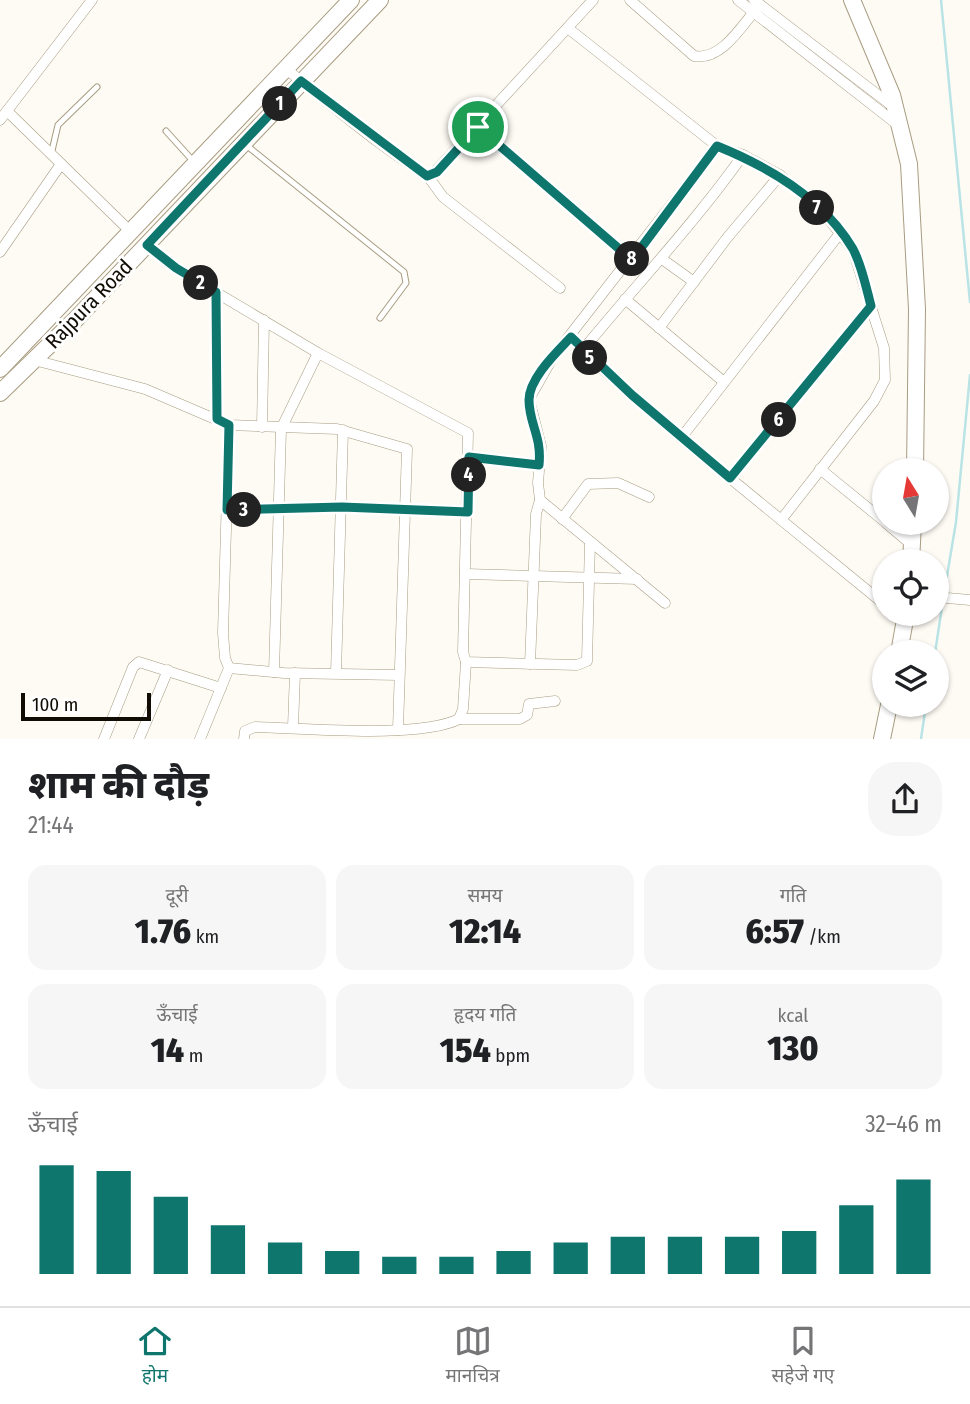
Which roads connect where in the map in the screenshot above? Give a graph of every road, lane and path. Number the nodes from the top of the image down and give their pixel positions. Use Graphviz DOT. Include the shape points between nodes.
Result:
graph roads {
  1 [pos="92,0"];
  2 [pos="351,0"];
  3 [pos="380,0"];
  4 [pos="593,0"];
  5 [pos="630,0"];
  6 [pos="738,0"];
  7 [pos="852,0"];
  8 [pos="755,5"];
  9 [pos="569,29"];
  10 [pos="824,61"];
  11 [pos="286,69"];
  12 [pos="301,81"];
  13 [pos="97,87"];
  14 [pos="896,109"];
  15 [pos="4,116"];
  16 [pos="478,127"];
  17 [pos="901,127"];
  18 [pos="166,131"];
  19 [pos="244,143"];
  20 [pos="717,146"];
  21 [pos="51,155"];
  22 [pos="743,155"];
  23 [pos="61,164"];
  24 [pos="196,165"];
  25 [pos="780,175"];
  26 [pos="427,176"];
  27 [pos="841,232"];
  28 [pos="132,233"];
  29 [pos="147,245"];
  30 [pos="0,252"];
  31 [pos="662,259"];
  32 [pos="632,260"];
  33 [pos="694,282"];
  34 [pos="561,288"];
  35 [pos="216,292"];
  36 [pos="625,299"];
  37 [pos="871,306"];
  38 [pos="380,318"];
  39 [pos="264,320"];
  40 [pos="659,328"];
  41 [pos="571,337"];
  42 [pos="582,351"];
  43 [pos="318,353"];
  44 [pos="34,360"];
  45 [pos="0,369"];
  46 [pos="724,382"];
  47 [pos="0,393"];
  48 [pos="217,419"];
  49 [pos="229,425"];
  50 [pos="262,428"];
  51 [pos="281,429"];
  52 [pos="344,430"];
  53 [pos="681,438"];
  54 [pos="469,457"];
  55 [pos="915,458"];
  56 [pos="539,465"];
  57 [pos="820,469"];
  58 [pos="730,478"];
  59 [pos="649,497"];
  60 [pos="540,500"];
  61 [pos="342,507"];
  62 [pos="277,508"];
  63 [pos="405,509"];
  64 [pos="227,510"];
  65 [pos="872,511"];
  66 [pos="468,512"];
  67 [pos="562,519"];
  68 [pos="781,520"];
  69 [pos="901,536"];
  70 [pos="912,536"];
  71 [pos="590,542"];
  72 [pos="912,545"];
  73 [pos="912,549"];
  74 [pos="466,574"];
  75 [pos="533,576"];
  76 [pos="589,578"];
  77 [pos="638,579"];
  78 [pos="872,594"];
  79 [pos="949,598"];
  80 [pos="970,600"];
  81 [pos="665,603"];
  82 [pos="466,662"];
  83 [pos="530,664"];
  84 [pos="229,668"];
  85 [pos="168,670"];
  86 [pos="274,672"];
  87 [pos="295,673"];
  88 [pos="336,673"];
  89 [pos="399,675"];
  90 [pos="221,688"];
  91 [pos="555,701"];
  92 [pos="887,717"];
  93 [pos="459,719"];
  94 [pos="293,727"];
  95 [pos="398,730"];
  96 [pos="421,735"];
  97 [pos="104,739"];
  98 [pos="139,739"];
  99 [pos="201,739"];
  100 [pos="244,739"];
  101 [pos="882,739"];
  1 -- 15 [label="street"];
  2 -- 11 [label="main road, Rajpura Road"];
  3 -- 12 [label="main road, Rajpura Road"];
  4 -- 9 [label="street"];
  5 -- 8 [label="street" via="694,56 705,58 716,54"];
  6 -- 8 [label="street"];
  7 -- 14 [label="main road"];
  8 -- 10 [label="street"];
  9 -- 16 [label="street"];
  9 -- 20 [label="street"];
  10 -- 14 [label="street"];
  10 -- 17 [label="street"];
  11 -- 12 [label="street"];
  11 -- 24 [label="main road, Rajpura Road"];
  12 -- 19 [label="main road, Rajpura Road"];
  12 -- 26 [label="street"];
  13 -- 21 [label="lane" via="58,125"];
  14 -- 17 [label="main road"];
  15 -- 21 [label="street"];
  16 -- 26 [label="street" via="437,172"];
  16 -- 32 [label="street"];
  17 -- 55 [label="main road" via="915,239"];
  18 -- 24 [label="lane"];
  19 -- 29 [label="main road, Rajpura Road"];
  19 -- 38 [label="lane" via="404,272 406,283"];
  20 -- 22 [label="street"];
  20 -- 32 [label="street"];
  21 -- 23 [label="street"];
  22 -- 25 [label="street"];
  22 -- 31 [label="street"];
  23 -- 28 [label="street"];
  23 -- 30 [label="street"];
  24 -- 28 [label="main road, Rajpura Road"];
  25 -- 27 [label="street"];
  25 -- 33 [label="street"];
  26 -- 34 [label="street" via="443,197"];
  27 -- 37 [label="street" via="853,250"];
  27 -- 46 [label="street"];
  28 -- 45 [label="main road, Rajpura Road"];
  29 -- 35 [label="street"];
  29 -- 44 [label="main road, Rajpura Road"];
  31 -- 33 [label="street"];
  31 -- 36 [label="street"];
  32 -- 41 [label="street"];
  33 -- 40 [label="street"];
  35 -- 39 [label="street"];
  35 -- 48 [label="street"];
  36 -- 40 [label="street"];
  36 -- 42 [label="street"];
  37 -- 57 [label="street" via="884,348 885,380 874,401"];
  37 -- 58 [label="street"];
  39 -- 43 [label="street"];
  39 -- 50 [label="street"];
  40 -- 46 [label="street"];
  41 -- 42 [label="street"];
  41 -- 56 [label="street" via="530,391 541,446"];
  42 -- 53 [label="street"];
  43 -- 51 [label="street"];
  43 -- 54 [label="street" via="464,428 469,436"];
  44 -- 47 [label="main road, Rajpura Road"];
  44 -- 48 [label="street" via="145,389"];
  46 -- 53 [label="street"];
  48 -- 49 [label="street"];
  49 -- 50 [label="street"];
  49 -- 64 [label="street"];
  50 -- 51 [label="street"];
  51 -- 52 [label="street"];
  51 -- 62 [label="street"];
  52 -- 61 [label="street"];
  52 -- 63 [label="street" via="407,449"];
  53 -- 58 [label="street"];
  54 -- 56 [label="street"];
  54 -- 66 [label="street"];
  56 -- 60 [label="street"];
  57 -- 65 [label="street"];
  57 -- 68 [label="street"];
  58 -- 68 [label="street"];
  59 -- 67 [label="street" via="618,483 588,484"];
  60 -- 67 [label="street"];
  60 -- 75 [label="street"];
  61 -- 62 [label="street"];
  61 -- 63 [label="street"];
  61 -- 88 [label="street"];
  62 -- 64 [label="street"];
  62 -- 86 [label="street"];
  63 -- 66 [label="street"];
  63 -- 89 [label="street"];
  64 -- 84 [label="street" via="223,633"];
  66 -- 74 [label="street"];
  67 -- 71 [label="street"];
  68 -- 78 [label="street"];
  69 -- 72 [label="street"];
  70 -- 72 [label="main road"];
  71 -- 76 [label="street"];
  71 -- 77 [label="street"];
  72 -- 73 [label="main road"];
  74 -- 75 [label="street"];
  74 -- 82 [label="street"];
  75 -- 76 [label="street"];
  75 -- 83 [label="street"];
  76 -- 77 [label="street"];
  76 -- 83 [label="street" via="587,661 578,665"];
  77 -- 81 [label="street"];
  79 -- 80 [label="street"];
  82 -- 83 [label="street"];
  82 -- 93 [label="street"];
  84 -- 86 [label="street"];
  84 -- 90 [label="street"];
  85 -- 90 [label="street"];
  85 -- 97 [label="street" via="136,664"];
  85 -- 98 [label="street"];
  86 -- 87 [label="street"];
  87 -- 88 [label="street"];
  87 -- 94 [label="street"];
  88 -- 89 [label="street"];
  89 -- 95 [label="street"];
  90 -- 99 [label="street"];
  91 -- 93 [label="street" via="529,704 527,715 520,719"];
  92 -- 101 [label="main road"];
  93 -- 96 [label="street"];
  94 -- 95 [label="street"];
  94 -- 100 [label="street" via="250,728"];
  95 -- 96 [label="street"];
}
